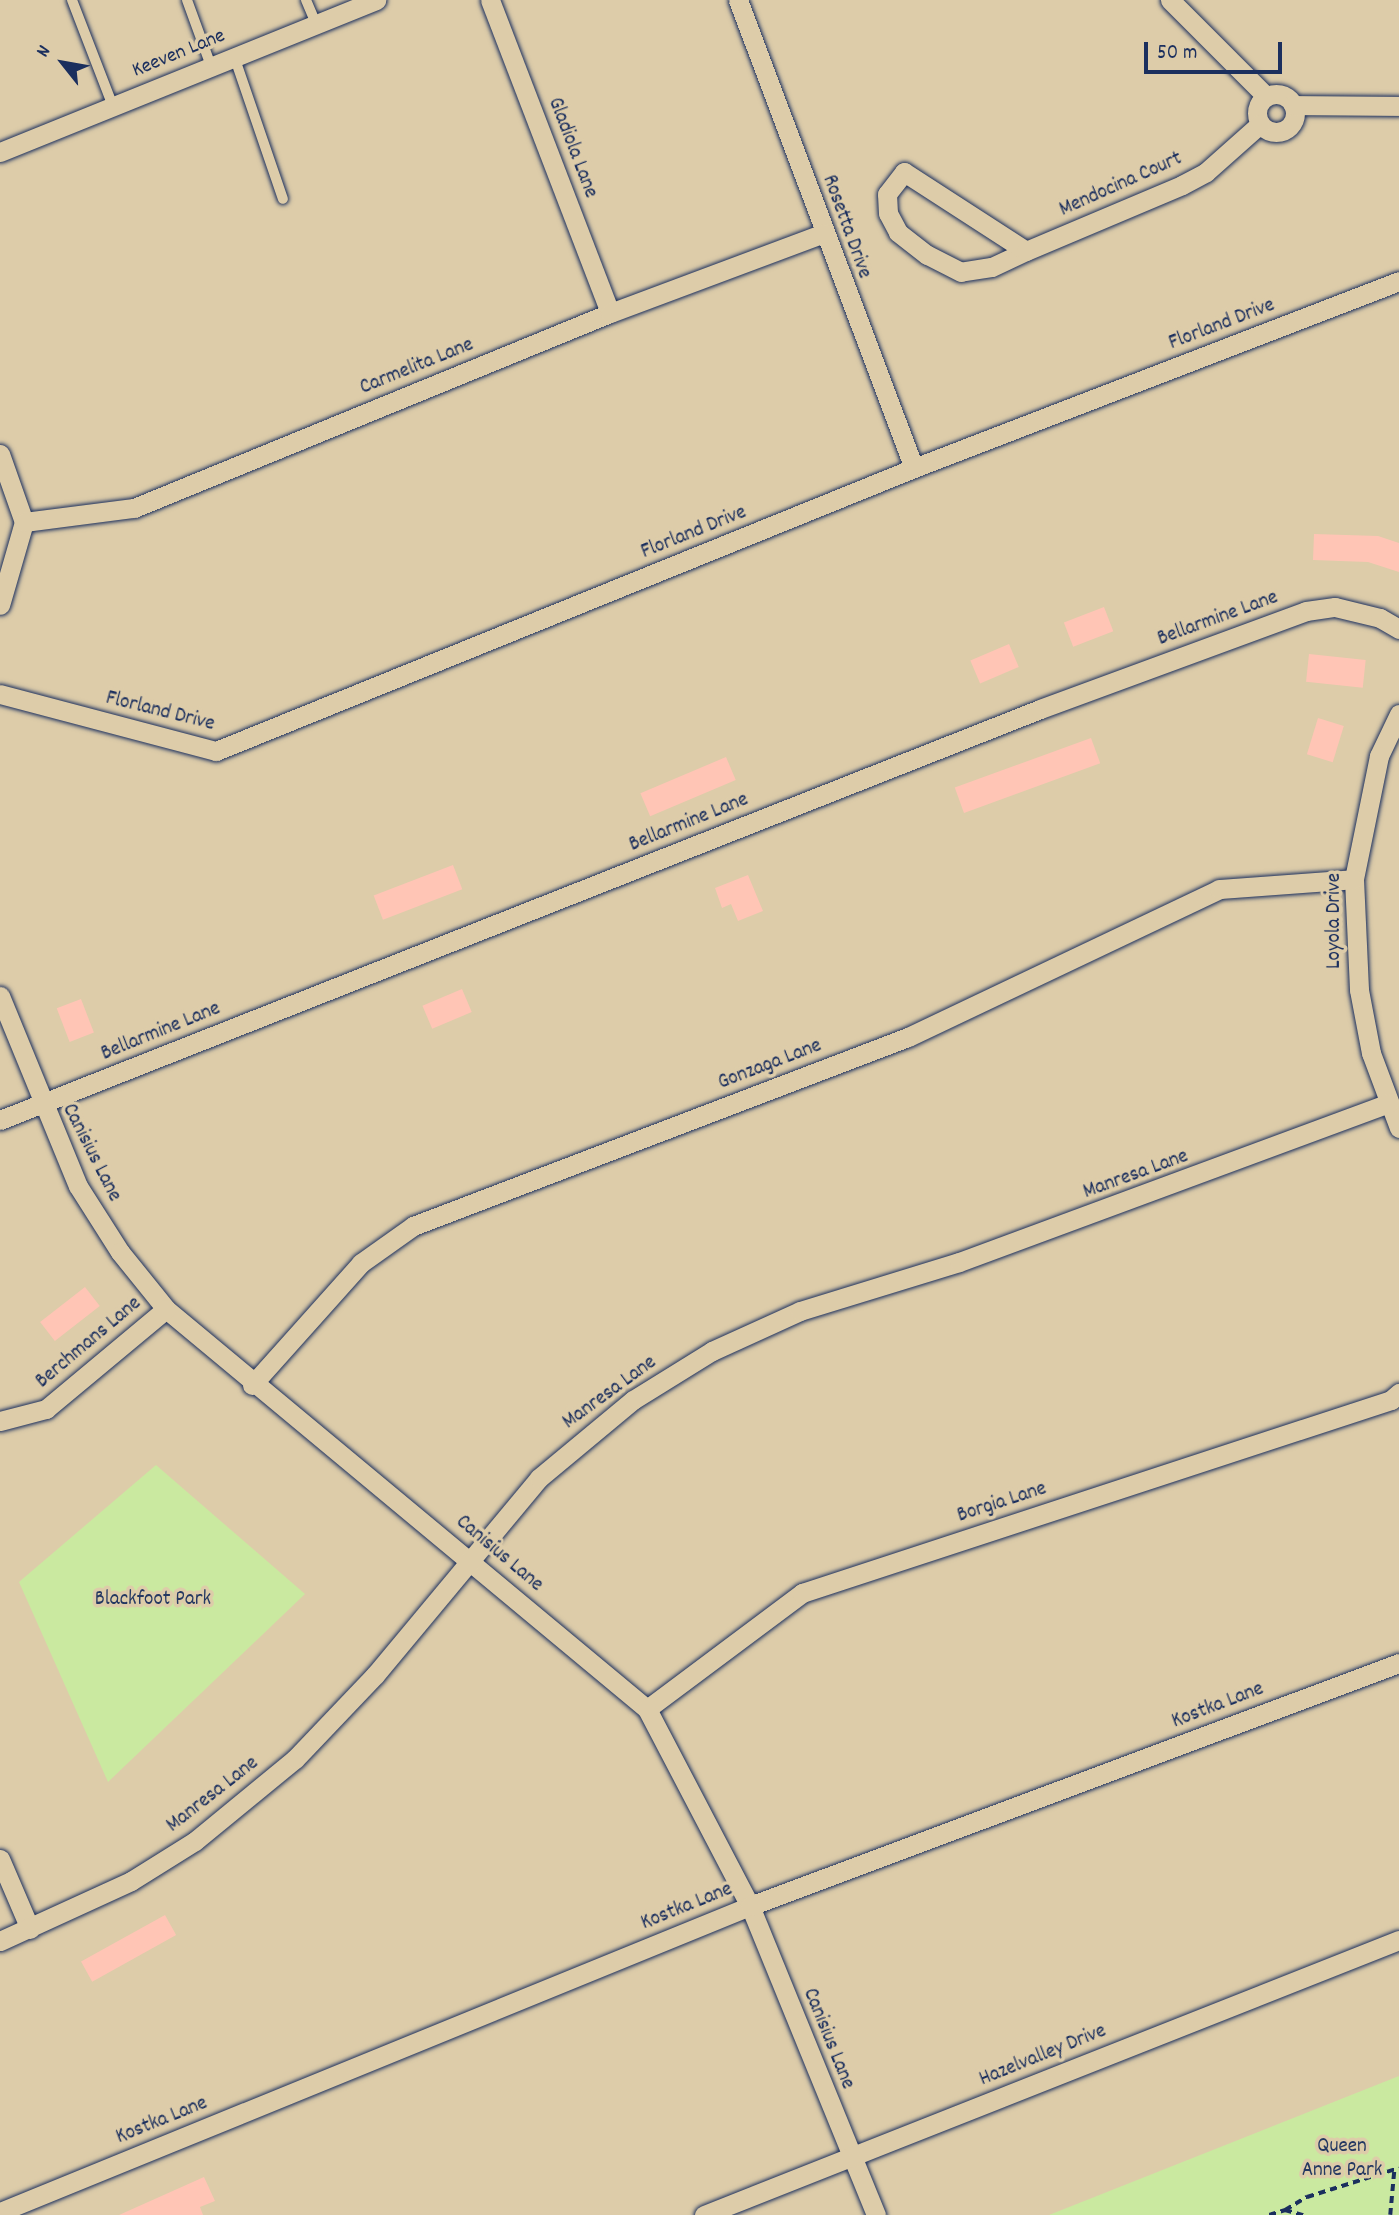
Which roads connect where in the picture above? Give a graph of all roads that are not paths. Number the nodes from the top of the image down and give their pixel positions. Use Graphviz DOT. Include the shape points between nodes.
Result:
graph roads {
  1 [pos="72,0"];
  2 [pos="187,0"];
  3 [pos="306,0"];
  4 [pos="376,0"];
  5 [pos="490,0"];
  6 [pos="738,0"];
  7 [pos="1170,0"];
  8 [pos="316,23"];
  9 [pos="234,56"];
  10 [pos="211,66"];
  11 [pos="1266,96"];
  12 [pos="1293,105"];
  13 [pos="113,106"];
  14 [pos="1399,106"];
  15 [pos="1260,124"];
  16 [pos="0,152"];
  17 [pos="283,199"];
  18 [pos="824,233"];
  19 [pos="1026,251"];
  20 [pos="1399,281"];
  21 [pos="610,313"];
  22 [pos="0,454"];
  23 [pos="914,468"];
  24 [pos="24,522"];
  25 [pos="0,606"];
  26 [pos="1399,629"];
  27 [pos="0,694"];
  28 [pos="1399,714"];
  29 [pos="1354,879"];
  30 [pos="0,996"];
  31 [pos="1390,1090"];
  32 [pos="41,1104"];
  33 [pos="0,1120"];
  34 [pos="1398,1124"];
  35 [pos="166,1309"];
  36 [pos="252,1385"];
  37 [pos="1399,1393"];
  38 [pos="0,1421"];
  39 [pos="471,1558"];
  40 [pos="1399,1662"];
  41 [pos="647,1709"];
  42 [pos="0,1859"];
  43 [pos="750,1906"];
  44 [pos="30,1929"];
  45 [pos="1399,1940"];
  46 [pos="0,1941"];
  47 [pos="851,2157"];
  48 [pos="0,2212"];
  49 [pos="704,2215"];
  50 [pos="876,2215"];
  1 -- 13 [label="lane"];
  2 -- 10 [label="lane"];
  3 -- 8 [label="lane"];
  4 -- 8 [label="street, Keeven Lane"];
  5 -- 21 [label="street, Gladiola Lane"];
  6 -- 18 [label="street, Rosetta Drive"];
  7 -- 11 [label="street"];
  8 -- 9 [label="street, Keeven Lane"];
  9 -- 10 [label="street, Keeven Lane"];
  9 -- 17 [label="lane"];
  10 -- 13 [label="street, Keeven Lane"];
  11 -- 12 [label="street" via="1284,95"];
  11 -- 15 [label="street" via="1258,106"];
  12 -- 14 [label="street"];
  12 -- 15 [label="street" via="1294,117 1288,127 1276,132"];
  13 -- 16 [label="street, Keeven Lane"];
  15 -- 19 [label="street, Mendocina Court" via="1206,172"];
  18 -- 21 [label="street, Carmelita Lane"];
  18 -- 23 [label="street, Rosetta Drive"];
  19 -- 19 [label="street, Mendocina Court" via="904,172 887,194 888,213 898,232 927,255 961,272 991,267"];
  20 -- 23 [label="street, Florland Drive"];
  21 -- 24 [label="street, Carmelita Lane" via="134,508"];
  22 -- 24 [label="street"];
  23 -- 27 [label="street, Florland Drive" via="216,751"];
  24 -- 25 [label="street"];
  26 -- 32 [label="street, Bellarmine Lane" via="1380,618 1335,607 1306,611 1040,709"];
  28 -- 29 [label="street, Loyola Drive" via="1379,756"];
  29 -- 31 [label="street, Loyola Drive" via="1359,990"];
  29 -- 36 [label="street, Gonzaga Lane" via="1219,889 908,1037 412,1226 361,1263"];
  30 -- 32 [label="street, Canisius Lane"];
  31 -- 34 [label="street, Loyola Drive"];
  31 -- 39 [label="street, Manresa Lane" via="1073,1222 800,1311 712,1351 584,1437 539,1478"];
  32 -- 33 [label="street, Bellarmine Lane"];
  32 -- 35 [label="street, Canisius Lane" via="78,1186 120,1252"];
  35 -- 36 [label="street, Canisius Lane"];
  35 -- 38 [label="street, Berchmans Lane" via="46,1409"];
  36 -- 39 [label="street, Canisius Lane"];
  37 -- 41 [label="street, Borgia Lane" via="1391,1400 802,1593"];
  39 -- 41 [label="street, Canisius Lane"];
  39 -- 44 [label="street, Manresa Lane" via="375,1675 295,1759 195,1841 131,1881"];
  40 -- 43 [label="street, Kostka Lane"];
  41 -- 43 [label="street, Canisius Lane"];
  42 -- 44 [label="street"];
  43 -- 47 [label="street, Canisius Lane"];
  43 -- 48 [label="street, Kostka Lane"];
  44 -- 46 [label="street, Manresa Lane"];
  45 -- 47 [label="street, Hazelvalley Drive"];
  47 -- 49 [label="street, Hazelvalley Drive"];
  47 -- 50 [label="street, Canisius Lane"];
}
